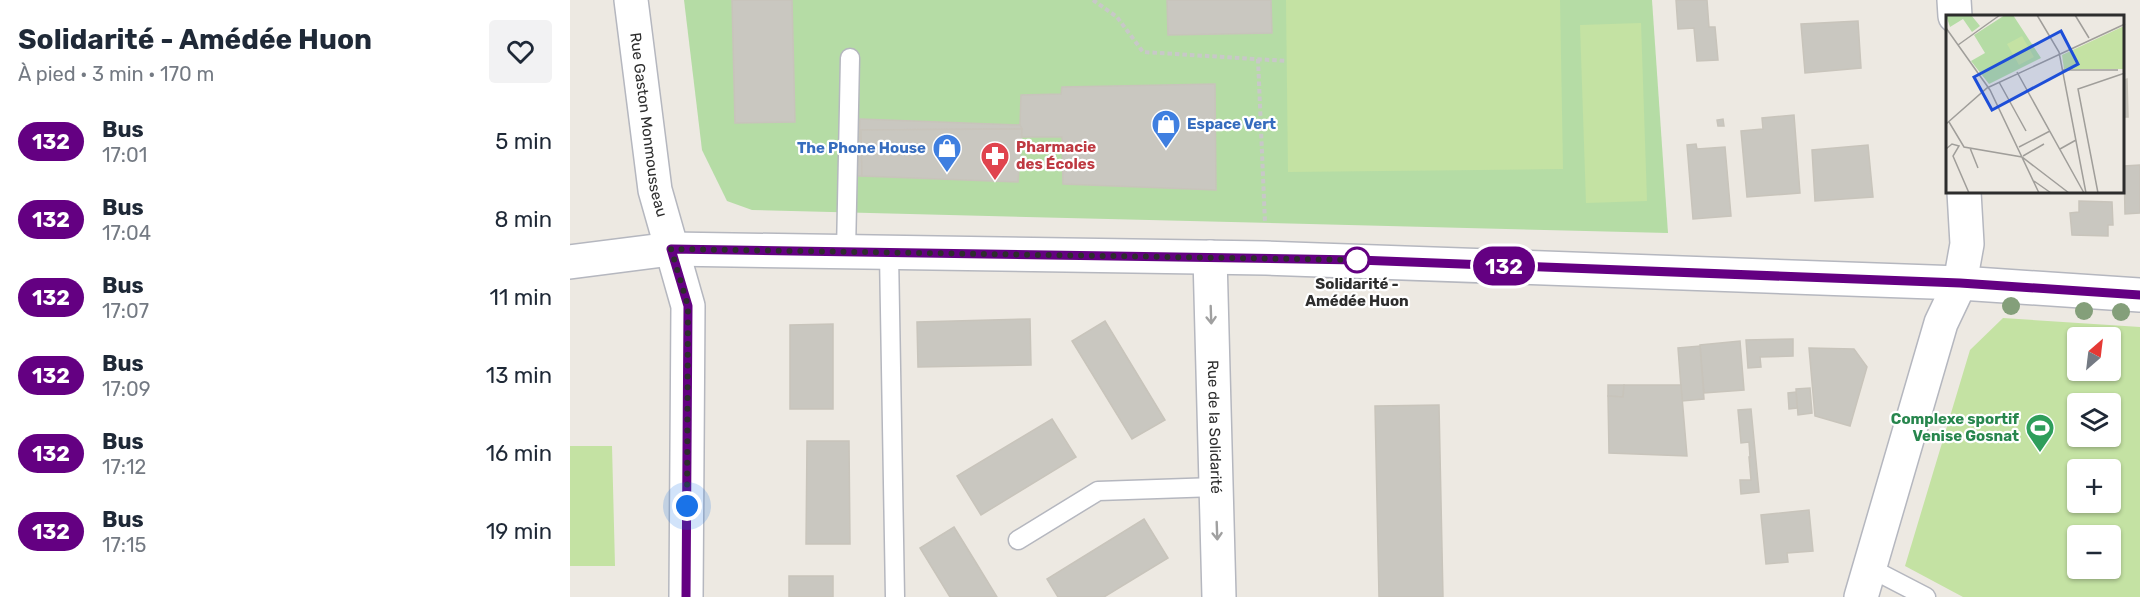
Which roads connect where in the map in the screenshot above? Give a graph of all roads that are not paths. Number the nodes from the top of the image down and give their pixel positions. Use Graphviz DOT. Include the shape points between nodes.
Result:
graph roads {
  1 [pos="631,0"];
  2 [pos="1954,0"];
  3 [pos="1955,15"];
  4 [pos="850,58"];
  5 [pos="1964,194"];
  6 [pos="671,249"];
  7 [pos="846,252"];
  8 [pos="889,252"];
  9 [pos="1210,257"];
  10 [pos="570,262"];
  11 [pos="1960,283"];
  12 [pos="2140,295"];
  13 [pos="1216,487"];
  14 [pos="1018,540"];
  15 [pos="1866,582"];
  16 [pos="686,597"];
  17 [pos="895,597"];
  18 [pos="1220,597"];
  19 [pos="1926,597"];
  1 -- 6 [label="street, Rue Gaston Monmousseau" via="655,190"];
  2 -- 3 [label="street"];
  4 -- 7 [label="lane"];
  5 -- 11 [label="street" via="1967,244"];
  6 -- 7 [label="street"];
  6 -- 10 [label="street"];
  6 -- 16 [label="street, Rue Gaston Monmousseau" via="688,306"];
  7 -- 8 [label="street"];
  8 -- 9 [label="street"];
  8 -- 17 [label="lane"];
  9 -- 11 [label="street"];
  9 -- 13 [label="street, Rue de la Solidarité, one-way"];
  11 -- 12 [label="street"];
  11 -- 15 [label="street" via="1941,323"];
  13 -- 14 [label="lane" via="1098,491"];
  13 -- 18 [label="street, Rue de la Solidarité, one-way"];
  15 -- 19 [label="lane"];
}
